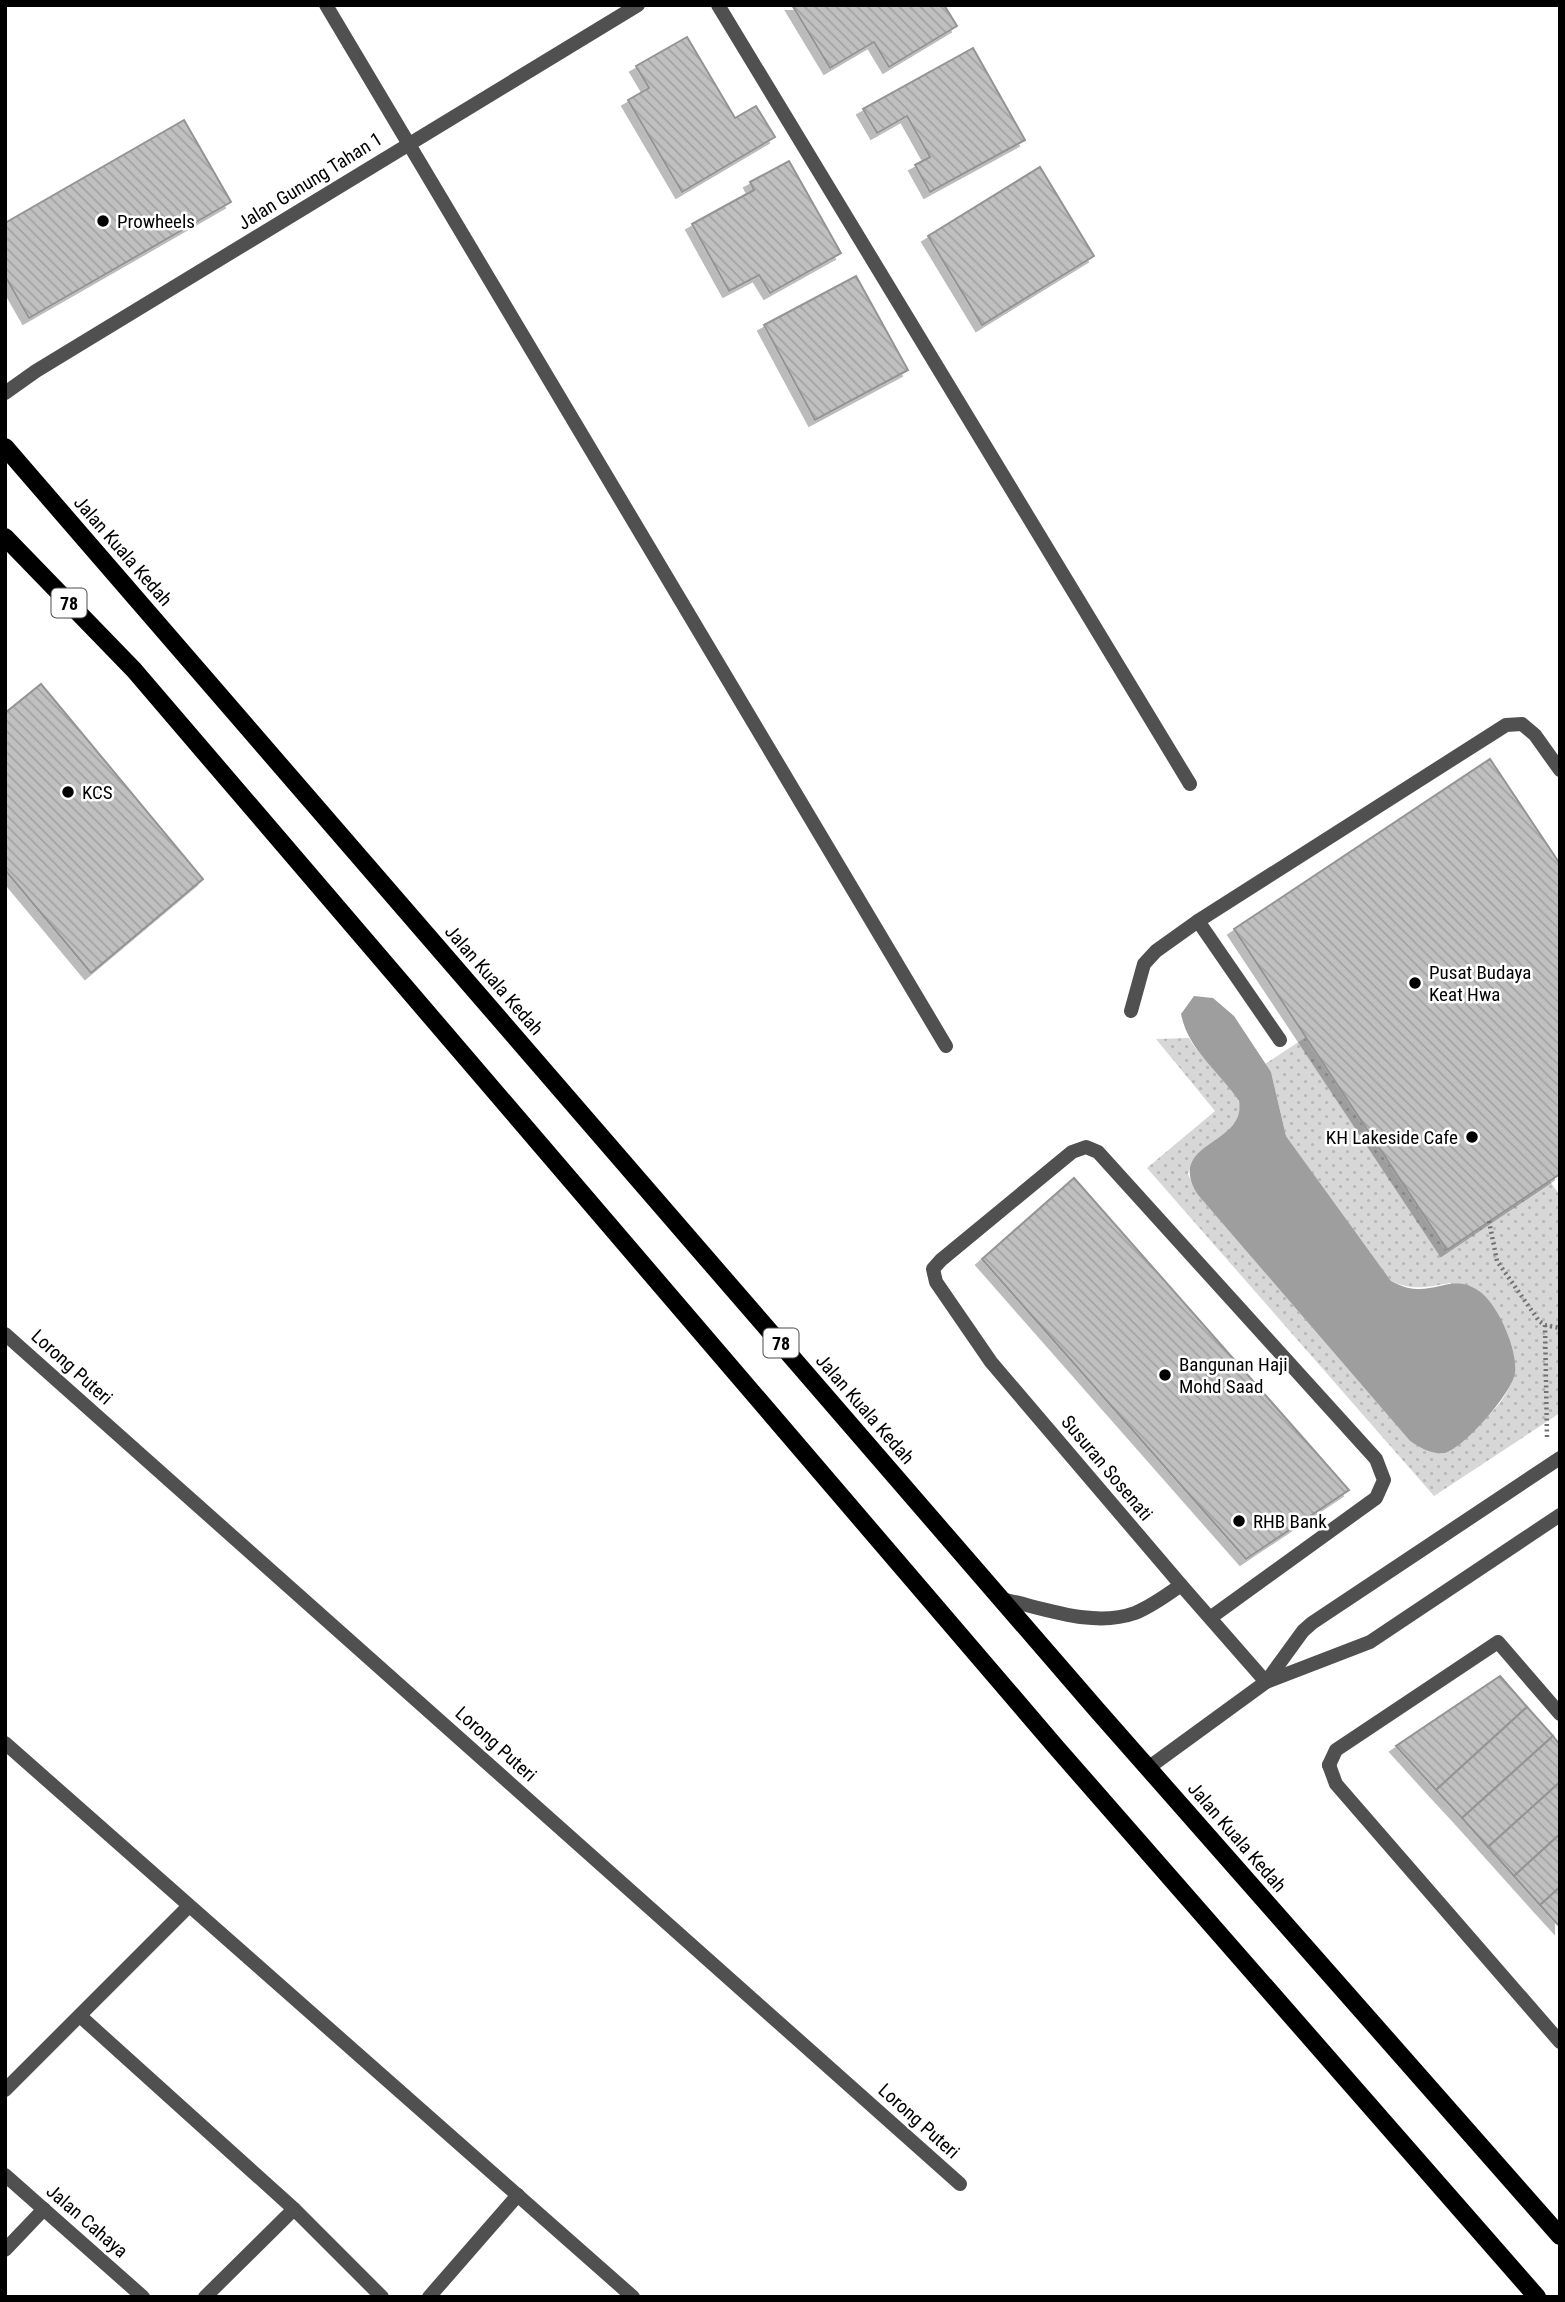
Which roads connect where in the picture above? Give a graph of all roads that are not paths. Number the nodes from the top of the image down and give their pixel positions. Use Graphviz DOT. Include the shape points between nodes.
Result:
graph roads {
  1 [pos="326,5"];
  2 [pos="638,5"];
  3 [pos="718,5"];
  4 [pos="409,144"];
  5 [pos="5,393"];
  6 [pos="5,447"];
  7 [pos="5,537"];
  8 [pos="1560,770"];
  9 [pos="1190,784"];
  10 [pos="1198,921"];
  11 [pos="1130,1011"];
  12 [pos="1280,1040"];
  13 [pos="946,1046"];
  14 [pos="5,1334"];
  15 [pos="1554,1462"];
  16 [pos="1560,1515"];
  17 [pos="1181,1585"];
  18 [pos="1002,1599"];
  19 [pos="1210,1618"];
  20 [pos="1266,1682"];
  21 [pos="1560,1714"];
  22 [pos="5,1743"];
  23 [pos="1148,1768"];
  24 [pos="189,1906"];
  25 [pos="80,2016"];
  26 [pos="1560,2042"];
  27 [pos="5,2090"];
  28 [pos="5,2175"];
  29 [pos="960,2184"];
  30 [pos="518,2195"];
  31 [pos="44,2209"];
  32 [pos="294,2209"];
  33 [pos="1560,2236"];
  34 [pos="5,2250"];
  35 [pos="144,2297"];
  36 [pos="205,2297"];
  37 [pos="382,2297"];
  38 [pos="429,2297"];
  39 [pos="633,2297"];
  40 [pos="1537,2297"];
  1 -- 4 [label="street"];
  2 -- 4 [label="street, Jalan Gunung Tahan 1"];
  3 -- 9 [label="street"];
  4 -- 5 [label="street, Jalan Gunung Tahan 1"];
  4 -- 13 [label="street"];
  6 -- 18 [label="main road, Jalan Kuala Kedah / 78"];
  7 -- 40 [label="main road, 78" via="134,670 1055,1746"];
  8 -- 10 [label="street" via="1522,724 1506,725"];
  10 -- 11 [label="street" via="1144,964"];
  10 -- 12 [label="street"];
  14 -- 29 [label="street, Lorong Puteri"];
  15 -- 20 [label="street" via="1312,1623"];
  16 -- 20 [label="street" via="1370,1642"];
  17 -- 18 [label="street" via="1153,1604 1115,1618 1093,1619"];
  17 -- 19 [label="street, Susuran Sosenati"];
  17 -- 19 [label="street, Susuran Sosenati" via="991,1362 936,1283 933,1269 941,1260 1072,1152 1086,1147 1098,1152 1376,1460 1384,1480 1376,1498"];
  18 -- 23 [label="main road, Jalan Kuala Kedah / 78"];
  19 -- 20 [label="street, Susuran Sosenati"];
  20 -- 23 [label="street"];
  21 -- 26 [label="street" via="1498,1642 1336,1750 1329,1765 1336,1784"];
  22 -- 24 [label="street"];
  23 -- 33 [label="main road, Jalan Kuala Kedah / 78"];
  24 -- 25 [label="street"];
  24 -- 30 [label="street"];
  25 -- 27 [label="street"];
  25 -- 32 [label="street"];
  28 -- 31 [label="street, Jalan Cahaya"];
  30 -- 38 [label="street"];
  30 -- 39 [label="street"];
  31 -- 34 [label="street"];
  31 -- 35 [label="street, Jalan Cahaya"];
  32 -- 36 [label="street"];
  32 -- 37 [label="street"];
}
